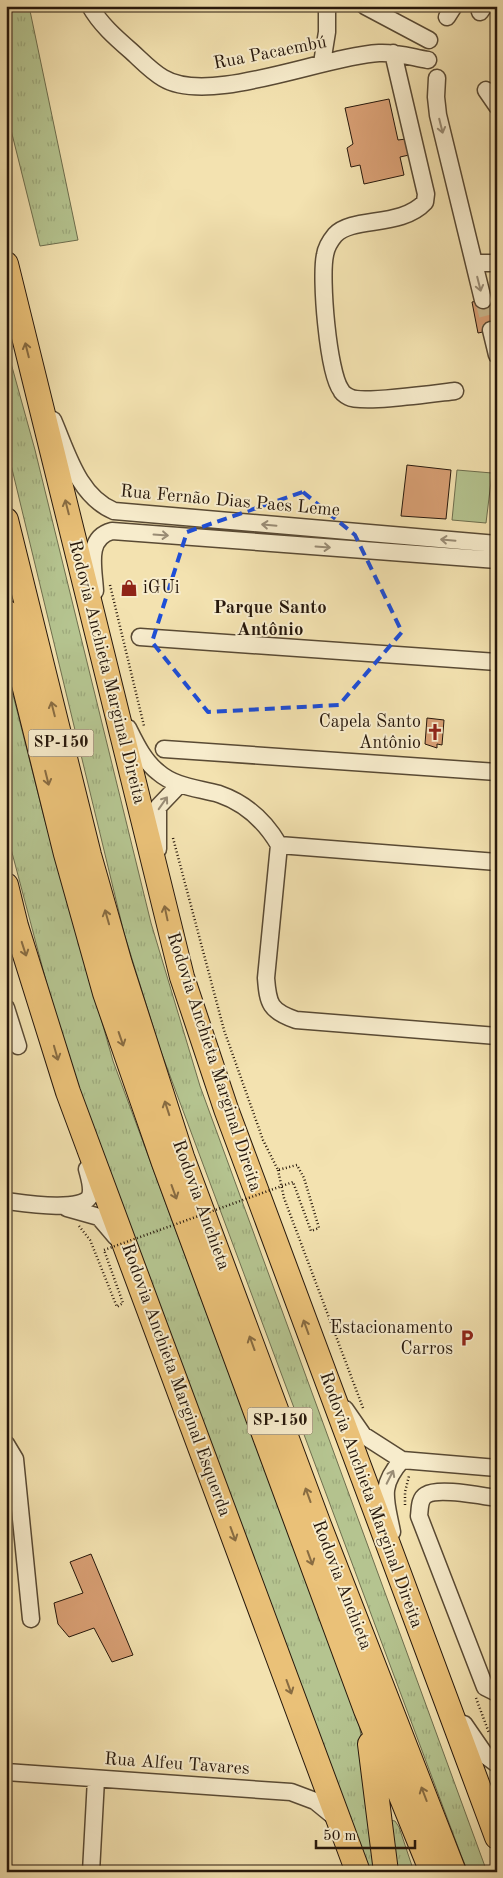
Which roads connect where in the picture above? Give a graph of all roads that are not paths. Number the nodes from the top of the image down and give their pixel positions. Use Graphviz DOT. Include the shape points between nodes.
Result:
graph roads {
  1 [pos="90,6"];
  2 [pos="327,6"];
  3 [pos="365,6"];
  4 [pos="429,40"];
  5 [pos="393,53"];
  6 [pos="428,60"];
  7 [pos="322,63"];
  8 [pos="437,78"];
  9 [pos="486,90"];
  10 [pos="497,106"];
  11 [pos="497,263"];
  12 [pos="6,264"];
  13 [pos="474,264"];
  14 [pos="9,281"];
  15 [pos="483,300"];
  16 [pos="35,382"];
  17 [pos="455,391"];
  18 [pos="6,520"];
  19 [pos="497,544"];
  20 [pos="497,560"];
  21 [pos="6,612"];
  22 [pos="140,637"];
  23 [pos="97,640"];
  24 [pos="497,662"];
  25 [pos="109,688"];
  26 [pos="164,749"];
  27 [pos="497,772"];
  28 [pos="179,785"];
  29 [pos="280,844"];
  30 [pos="497,862"];
  31 [pos="6,885"];
  32 [pos="160,885"];
  33 [pos="6,1008"];
  34 [pos="497,1036"];
  35 [pos="18,1046"];
  36 [pos="68,1092"];
  37 [pos="6,1201"];
  38 [pos="57,1206"];
  39 [pos="134,1266"];
  40 [pos="323,1373"];
  41 [pos="6,1444"];
  42 [pos="402,1460"];
  43 [pos="497,1468"];
  44 [pos="497,1498"];
  45 [pos="31,1619"];
  46 [pos="417,1626"];
  47 [pos="433,1667"];
  48 [pos="497,1693"];
  49 [pos="366,1710"];
  50 [pos="497,1764"];
  51 [pos="6,1772"];
  52 [pos="96,1779"];
  53 [pos="337,1820"];
  54 [pos="497,1838"];
  55 [pos="91,1872"];
  56 [pos="358,1872"];
  57 [pos="386,1872"];
  58 [pos="432,1872"];
  59 [pos="454,1872"];
  1 -- 7 [label="street, Rua Pacaembú" via="96,17 164,79 185,84 236,84"];
  2 -- 7 [label="street"];
  3 -- 4 [label="street"];
  5 -- 6 [label="street, Rua Pacaembú"];
  5 -- 7 [label="street, Rua Pacaembú"];
  5 -- 17 [label="street" via="426,202 411,214 347,228 330,242 325,256 325,297 334,375 341,390 351,399"];
  8 -- 13 [label="street, one-way" via="438,115"];
  9 -- 10 [label="street"];
  11 -- 13 [label="street"];
  12 -- 14 [label="highway, Rodovia Anchieta Marginal Direita / SP-150"];
  13 -- 15 [label="street, one-way"];
  16 -- 14 [label="highway, Rodovia Anchieta Marginal Direita / SP-150, one-way"];
  19 -- 16 [label="street, Rua Fernão Dias Paes Leme, one-way" via="114,511 96,501 86,490"];
  23 -- 16 [label="highway, Rodovia Anchieta Marginal Direita / SP-150, one-way"];
  59 -- 18 [label="highway, Rodovia Anchieta / SP-150, one-way" via="319,1525 182,1157 89,855"];
  23 -- 20 [label="street, one-way" via="94,549 98,539 112,531"];
  21 -- 49 [label="highway, Rodovia Anchieta / SP-150, one-way" via="66,854 105,993 167,1172"];
  22 -- 24 [label="street"];
  23 -- 25 [label="highway, Rodovia Anchieta Marginal Direita / SP-150"];
  25 -- 28 [label="street" via="147,761"];
  25 -- 32 [label="highway, Rodovia Anchieta Marginal Direita / SP-150"];
  26 -- 27 [label="street"];
  28 -- 29 [label="street" via="220,794 243,806 258,816"];
  32 -- 28 [label="street, one-way" via="158,808"];
  29 -- 30 [label="street"];
  29 -- 34 [label="street" via="266,978 268,1000 278,1014 296,1020"];
  31 -- 36 [label="highway, Rodovia Anchieta Marginal Esquerda, one-way"];
  40 -- 32 [label="highway, Rodovia Anchieta Marginal Direita / SP-150, one-way" via="226,1109 182,977"];
  33 -- 35 [label="street"];
  36 -- 38 [label="street" via="91,1188 86,1201"];
  36 -- 39 [label="highway, Rodovia Anchieta Marginal Esquerda"];
  37 -- 38 [label="street"];
  38 -- 39 [label="street" via="104,1221"];
  39 -- 53 [label="highway, Rodovia Anchieta Marginal Esquerda, one-way"];
  40 -- 42 [label="street" via="363,1435"];
  40 -- 46 [label="highway, Rodovia Anchieta Marginal Direita / SP-150"];
  41 -- 45 [label="street" via="15,1459"];
  42 -- 43 [label="street"];
  46 -- 42 [label="street, one-way" via="386,1499 388,1478"];
  44 -- 48 [label="street" via="441,1492 426,1495 420,1502 419,1516 485,1687"];
  46 -- 47 [label="highway, Rodovia Anchieta Marginal Direita / SP-150"];
  47 -- 50 [label="street" via="472,1739"];
  47 -- 54 [label="highway, Rodovia Anchieta Marginal Direita / SP-150"];
  49 -- 57 [label="highway"];
  49 -- 58 [label="highway, Rodovia Anchieta / SP-150"];
  51 -- 52 [label="street, Rua Alfeu Tavares"];
  52 -- 53 [label="street, Rua Alfeu Tavares" via="291,1792 315,1801"];
  52 -- 55 [label="street"];
  53 -- 56 [label="highway, Rodovia Anchieta Marginal Esquerda"];
}
